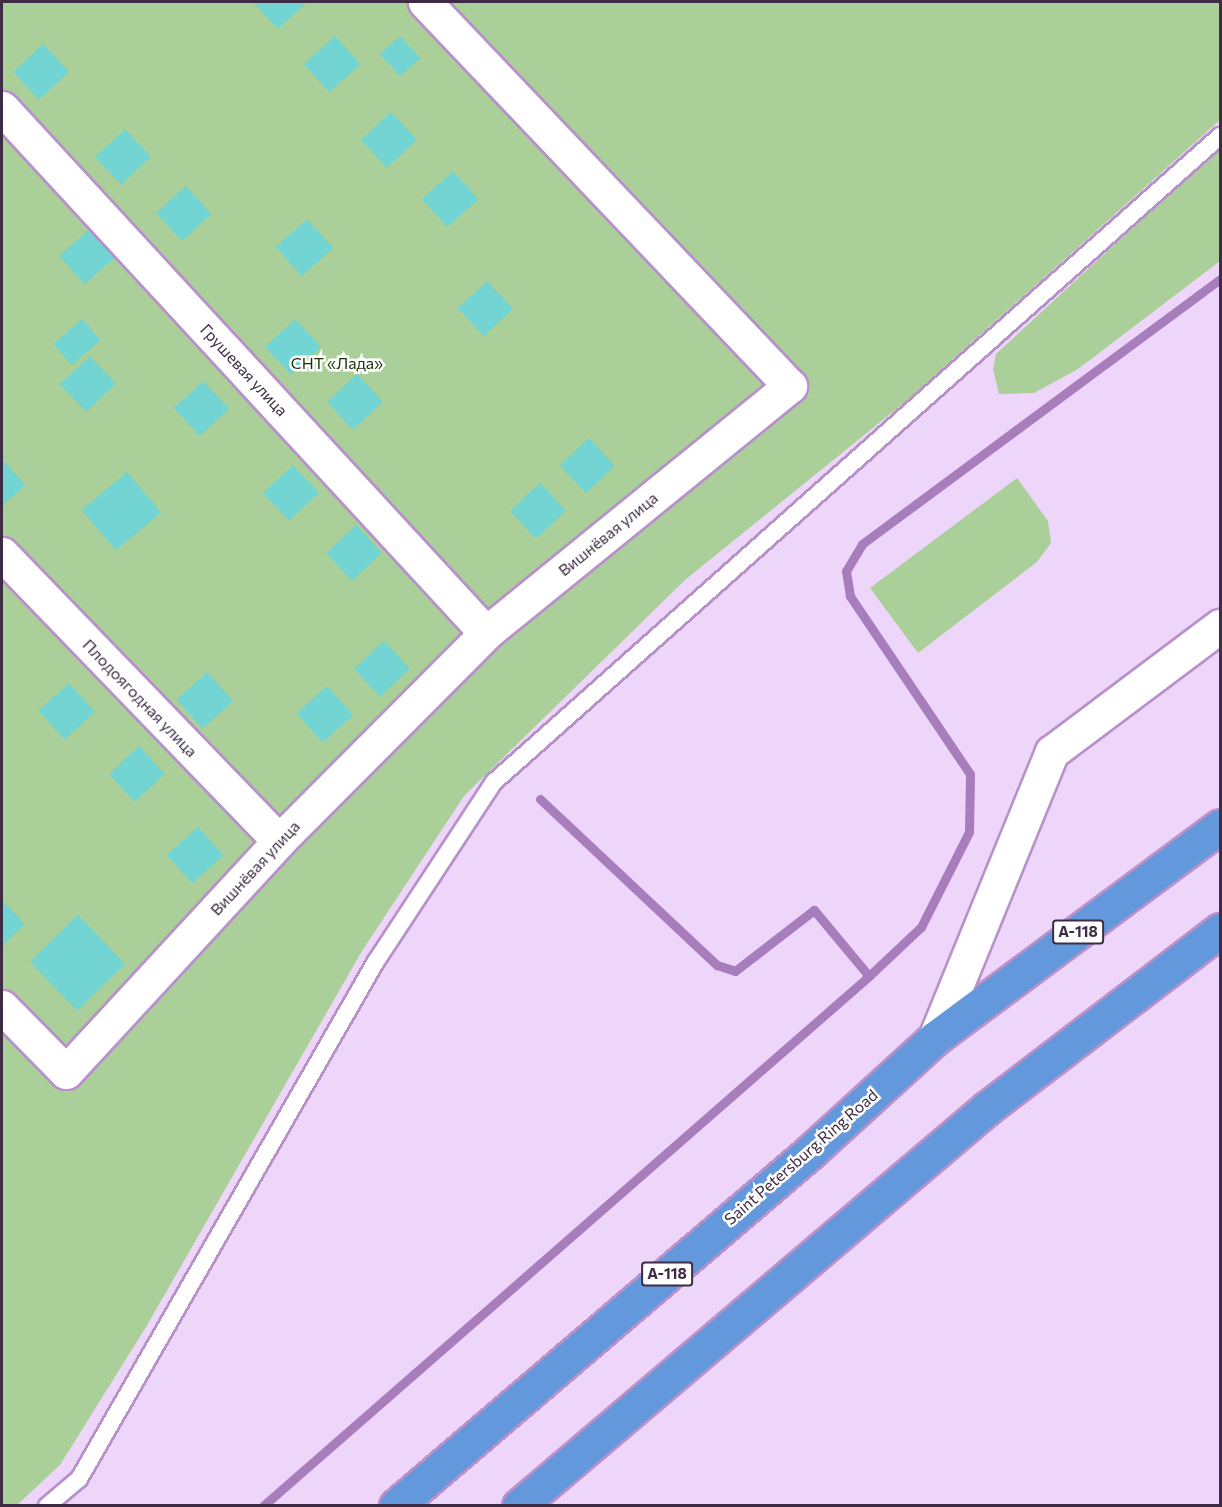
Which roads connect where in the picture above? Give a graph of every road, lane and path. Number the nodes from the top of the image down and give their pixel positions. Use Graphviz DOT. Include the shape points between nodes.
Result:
graph roads {
  1 [pos="425,2"];
  2 [pos="2,108"];
  3 [pos="1221,136"];
  4 [pos="6,569"];
  5 [pos="1221,626"];
  6 [pos="486,633"];
  7 [pos="1221,826"];
  8 [pos="279,841"];
  9 [pos="1221,930"];
  10 [pos="2,1006"];
  11 [pos="935,1038"];
  12 [pos="47,1506"];
  13 [pos="396,1506"];
  14 [pos="519,1506"];
  1 -- 6 [label="street, Вишнёвая улица" via="790,386"];
  2 -- 6 [label="street, Грушевая улица"];
  3 -- 12 [label="lane" via="494,782 375,963 79,1479"];
  4 -- 8 [label="street, Плодоягодная улица"];
  5 -- 11 [label="street" via="1052,752"];
  6 -- 8 [label="street, Вишнёвая улица"];
  7 -- 11 [label="highway, Saint Petersburg Ring Road / А-118"];
  8 -- 10 [label="street, Вишнёвая улица" via="66,1072"];
  9 -- 14 [label="highway" via="986,1109"];
  11 -- 13 [label="highway, Saint Petersburg Ring Road / А-118" via="809,1152"];
}
